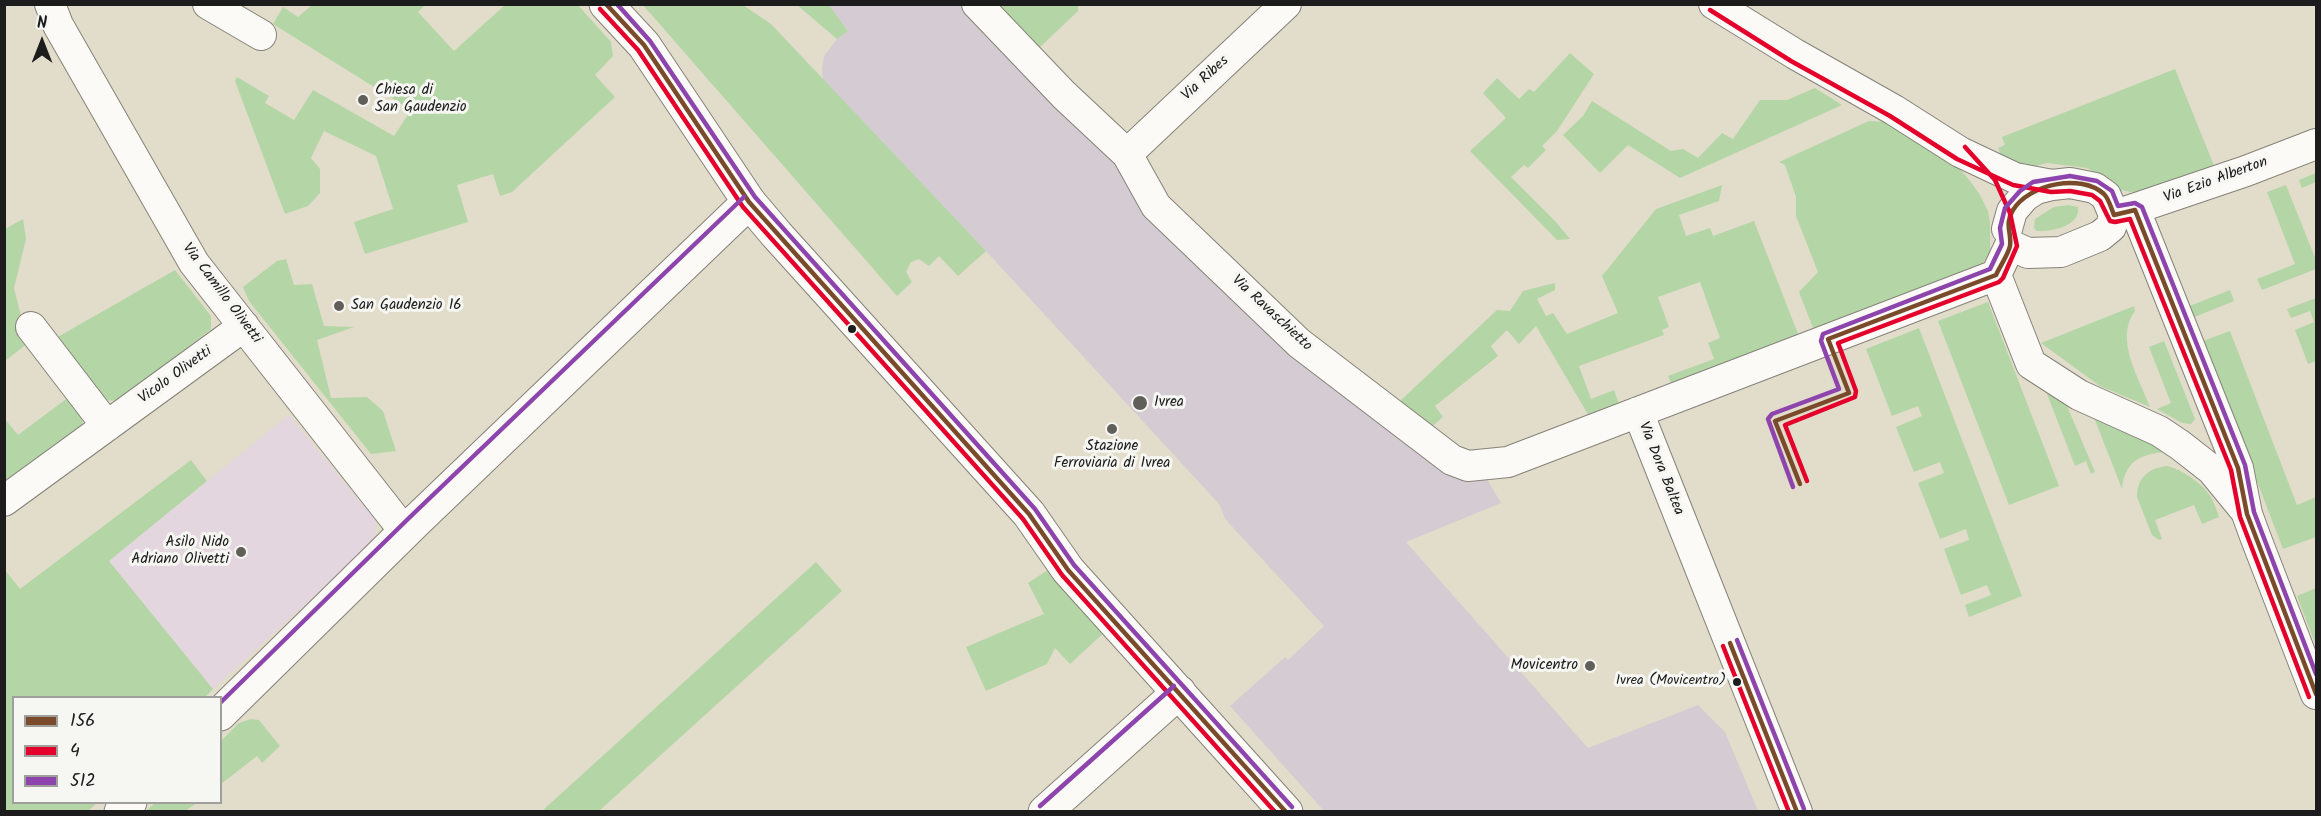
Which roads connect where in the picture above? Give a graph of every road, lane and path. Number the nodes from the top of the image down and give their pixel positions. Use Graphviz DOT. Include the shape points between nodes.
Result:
graph roads {
  1 [pos="50,4"];
  2 [pos="208,4"];
  3 [pos="606,4"];
  4 [pos="977,4"];
  5 [pos="1286,4"];
  6 [pos="1714,4"];
  7 [pos="261,35"];
  8 [pos="2316,144"];
  9 [pos="1960,152"];
  10 [pos="1127,154"];
  11 [pos="2052,184"];
  12 [pos="749,202"];
  13 [pos="2125,212"];
  14 [pos="2009,237"];
  15 [pos="1996,274"];
  16 [pos="244,326"];
  17 [pos="31,327"];
  18 [pos="1638,412"];
  19 [pos="107,426"];
  20 [pos="4,501"];
  21 [pos="2247,514"];
  22 [pos="405,532"];
  23 [pos="1179,692"];
  24 [pos="2316,694"];
  25 [pos="222,712"];
  26 [pos="1045,812"];
  27 [pos="1286,812"];
  28 [pos="1797,812"];
  1 -- 16 [label="street, Via Camillo Olivetti" via="58,25 194,263"];
  2 -- 7 [label="street"];
  3 -- 12 [label="main road" via="644,45"];
  4 -- 10 [label="street, Via Ravaschietto"];
  5 -- 10 [label="street, Via Ribes"];
  6 -- 9 [label="street"];
  8 -- 13 [label="street, Via Ezio Alberton"];
  9 -- 11 [label="street" via="2015,178"];
  9 -- 14 [label="street" via="1984,176 1998,198"];
  10 -- 18 [label="street, Via Ravaschietto" via="1156,206 1299,343 1452,460 1468,466 1508,462"];
  11 -- 13 [label="street" via="2095,188"];
  11 -- 14 [label="street" via="2025,196 2012,211"];
  12 -- 22 [label="main road"];
  12 -- 23 [label="main road" via="1029,514 1068,570"];
  13 -- 14 [label="street" via="2100,236 2061,252 2028,254"];
  13 -- 21 [label="street" via="2238,468"];
  14 -- 15 [label="street"];
  15 -- 18 [label="street, Via Dora Baltea"];
  15 -- 21 [label="street" via="2031,364 2079,395 2159,431 2180,445 2212,470"];
  16 -- 19 [label="street, Vicolo Olivetti"];
  16 -- 22 [label="street, Via Camillo Olivetti"];
  17 -- 19 [label="street"];
  18 -- 28 [label="street, Via Dora Baltea"];
  19 -- 20 [label="street, Vicolo Olivetti"];
  21 -- 24 [label="street"];
  22 -- 25 [label="main road"];
  23 -- 26 [label="main road"];
  23 -- 27 [label="main road"];
}
